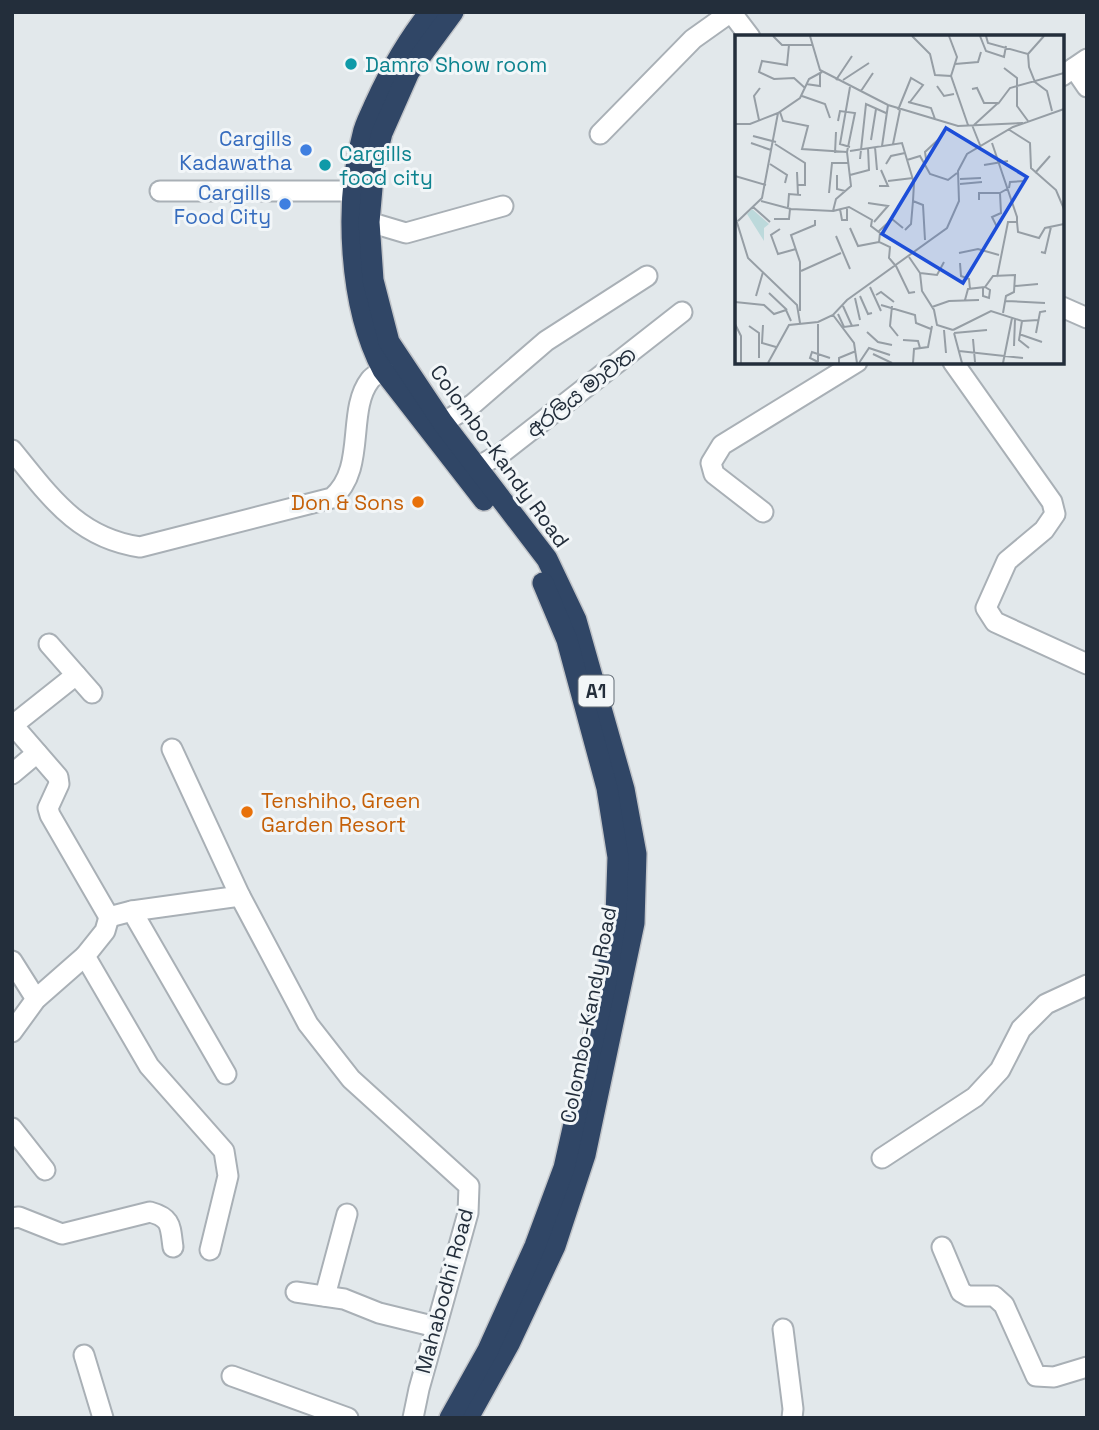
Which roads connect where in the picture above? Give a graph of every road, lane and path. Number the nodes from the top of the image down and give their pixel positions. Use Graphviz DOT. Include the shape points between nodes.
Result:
graph roads {
  1 [pos="430,12"];
  2 [pos="453,12"];
  3 [pos="731,12"];
  4 [pos="748,35"];
  5 [pos="1074,68"];
  6 [pos="1087,86"];
  7 [pos="600,134"];
  8 [pos="160,191"];
  9 [pos="354,191"];
  10 [pos="503,206"];
  11 [pos="369,222"];
  12 [pos="647,276"];
  13 [pos="1064,308"];
  14 [pos="681,312"];
  15 [pos="1087,318"];
  16 [pos="854,364"];
  17 [pos="954,364"];
  18 [pos="383,370"];
  19 [pos="443,423"];
  20 [pos="12,450"];
  21 [pos="477,467"];
  22 [pos="763,512"];
  23 [pos="49,644"];
  24 [pos="1087,664"];
  25 [pos="76,675"];
  26 [pos="92,693"];
  27 [pos="13,724"];
  28 [pos="172,749"];
  29 [pos="37,753"];
  30 [pos="12,774"];
  31 [pos="240,896"];
  32 [pos="132,911"];
  33 [pos="108,917"];
  34 [pos="85,956"];
  35 [pos="12,961"];
  36 [pos="1087,985"];
  37 [pos="36,999"];
  38 [pos="12,1032"];
  39 [pos="226,1074"];
  40 [pos="12,1128"];
  41 [pos="882,1158"];
  42 [pos="45,1170"];
  43 [pos="347,1214"];
  44 [pos="12,1218"];
  45 [pos="173,1247"];
  46 [pos="942,1247"];
  47 [pos="210,1250"];
  48 [pos="296,1292"];
  49 [pos="326,1296"];
  50 [pos="436,1327"];
  51 [pos="783,1329"];
  52 [pos="84,1355"];
  53 [pos="1087,1367"];
  54 [pos="232,1376"];
  55 [pos="103,1418"];
  56 [pos="348,1418"];
  57 [pos="413,1418"];
  58 [pos="450,1418"];
  59 [pos="468,1418"];
  60 [pos="792,1418"];
  1 -- 9 [label="highway, Colombo-Kandy Road / A1" via="399,57 363,132"];
  2 -- 11 [label="highway, Colombo-Kandy Road / A1" via="409,72 382,133"];
  3 -- 4 [label="street"];
  3 -- 7 [label="street" via="693,39"];
  5 -- 6 [label="street"];
  8 -- 9 [label="street"];
  9 -- 18 [label="highway, Colombo-Kandy Road / A1" via="355,279 373,352"];
  10 -- 11 [label="street" via="406,233"];
  11 -- 19 [label="highway, Colombo-Kandy Road / A1" via="373,280 389,342"];
  12 -- 19 [label="street" via="546,341 473,404"];
  13 -- 15 [label="street"];
  14 -- 21 [label="street, අරලිය මාවත" via="502,453"];
  16 -- 22 [label="street" via="722,445 716,454 711,463 714,474"];
  17 -- 24 [label="street" via="1052,502 1055,514 1044,530 1007,561 986,608 995,622"];
  18 -- 20 [label="street" via="370,380 362,396 349,476 332,498 140,547 90,532 59,507"];
  18 -- 58 [label="highway, Colombo-Kandy Road / A1" via="534,566 548,594 567,640 603,775 618,857 616,916 606,982 564,1168 488,1350"];
  19 -- 21 [label="highway, Colombo-Kandy Road / A1"];
  21 -- 59 [label="highway, Colombo-Kandy Road / A1" via="547,559 576,620 624,789 636,854 634,923 585,1155 555,1246"];
  23 -- 25 [label="street"];
  25 -- 26 [label="street"];
  25 -- 27 [label="street"];
  27 -- 29 [label="street"];
  28 -- 31 [label="street, Mahabodhi Road"];
  29 -- 30 [label="street"];
  29 -- 33 [label="street" via="59,780 48,808 50,815"];
  31 -- 32 [label="street"];
  31 -- 50 [label="street, Mahabodhi Road" via="308,1024 351,1079 468,1186 468,1213"];
  32 -- 33 [label="street"];
  32 -- 39 [label="street"];
  33 -- 34 [label="street" via="105,931"];
  34 -- 37 [label="street"];
  34 -- 47 [label="street" via="149,1066 224,1151 228,1176"];
  35 -- 37 [label="street"];
  36 -- 41 [label="street" via="1046,1004 1021,1028 1000,1070 975,1097"];
  37 -- 38 [label="street"];
  40 -- 42 [label="street"];
  43 -- 49 [label="street"];
  44 -- 45 [label="street" via="62,1234 150,1212 169,1222"];
  46 -- 53 [label="street" via="961,1292 994,1296 1004,1304 1036,1376 1054,1377"];
  48 -- 49 [label="street"];
  49 -- 50 [label="street"];
  50 -- 57 [label="street, Mahabodhi Road"];
  51 -- 60 [label="street"];
  52 -- 55 [label="street"];
  54 -- 56 [label="street"];
}
